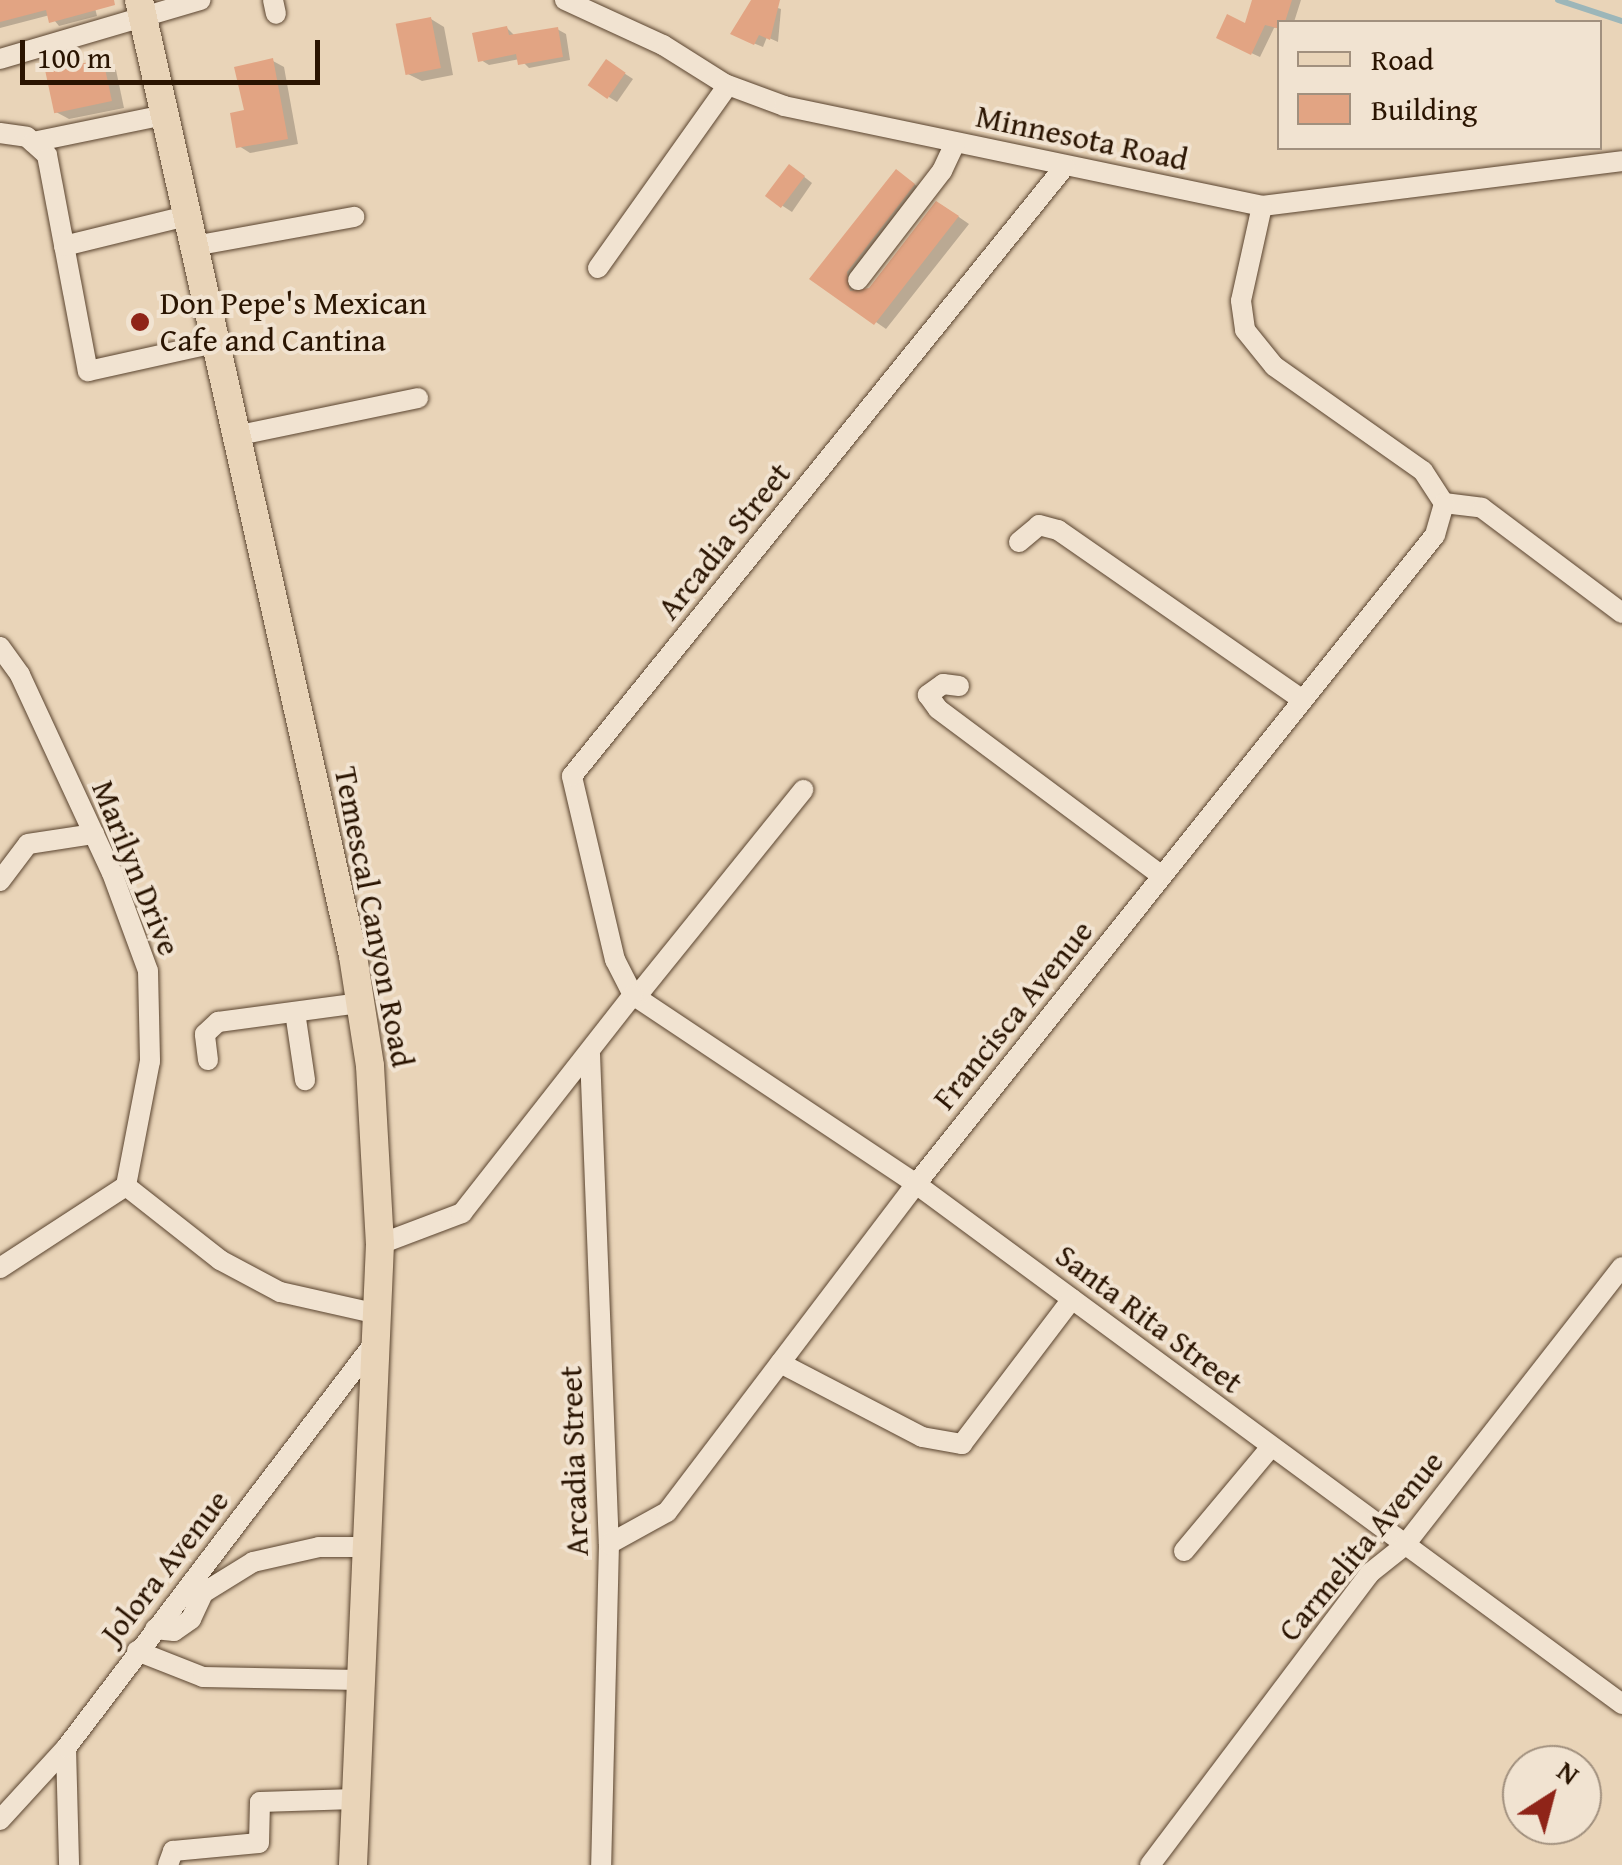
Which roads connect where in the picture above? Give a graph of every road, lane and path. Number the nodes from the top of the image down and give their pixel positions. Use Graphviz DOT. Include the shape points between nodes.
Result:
graph roads {
  1 [pos="200,0"];
  2 [pos="565,0"];
  3 [pos="142,7"];
  4 [pos="606,7"];
  5 [pos="0,59"];
  6 [pos="728,85"];
  7 [pos="164,115"];
  8 [pos="0,132"];
  9 [pos="32,142"];
  10 [pos="955,143"];
  11 [pos="1619,158"];
  12 [pos="1065,166"];
  13 [pos="1262,206"];
  14 [pos="186,216"];
  15 [pos="354,217"];
  16 [pos="64,246"];
  17 [pos="194,246"];
  18 [pos="598,268"];
  19 [pos="858,280"];
  20 [pos="214,342"];
  21 [pos="418,398"];
  22 [pos="234,436"];
  23 [pos="1444,503"];
  24 [pos="1019,542"];
  25 [pos="1622,613"];
  26 [pos="0,648"];
  27 [pos="959,686"];
  28 [pos="1303,700"];
  29 [pos="803,790"];
  30 [pos="94,834"];
  31 [pos="1162,876"];
  32 [pos="0,881"];
  33 [pos="635,996"];
  34 [pos="360,1003"];
  35 [pos="294,1012"];
  36 [pos="590,1054"];
  37 [pos="208,1060"];
  38 [pos="305,1080"];
  39 [pos="916,1184"];
  40 [pos="126,1186"];
  41 [pos="380,1244"];
  42 [pos="0,1268"];
  43 [pos="1622,1268"];
  44 [pos="1072,1300"];
  45 [pos="374,1313"];
  46 [pos="372,1346"];
  47 [pos="780,1363"];
  48 [pos="1271,1447"];
  49 [pos="608,1544"];
  50 [pos="1404,1546"];
  51 [pos="364,1548"];
  52 [pos="1184,1551"];
  53 [pos="156,1629"];
  54 [pos="138,1651"];
  55 [pos="360,1680"];
  56 [pos="1622,1704"];
  57 [pos="66,1748"];
  58 [pos="355,1799"];
  59 [pos="0,1820"];
  60 [pos="69,1865"];
  61 [pos="168,1865"];
  62 [pos="353,1865"];
  63 [pos="601,1865"];
  64 [pos="1150,1865"];
  1 -- 3 [label="street"];
  2 -- 4 [label="street, Minnesota Road"];
  3 -- 5 [label="street"];
  3 -- 7 [label="main road, Temescal Canyon Road"];
  4 -- 6 [label="street, Minnesota Road"];
  6 -- 10 [label="street, Minnesota Road" via="784,106"];
  6 -- 18 [label="street"];
  7 -- 9 [label="street"];
  7 -- 14 [label="main road, Temescal Canyon Road"];
  8 -- 9 [label="street"];
  9 -- 16 [label="street" via="47,155"];
  10 -- 12 [label="street, Minnesota Road"];
  10 -- 19 [label="street" via="942,171"];
  11 -- 13 [label="street, Minnesota Road"];
  12 -- 13 [label="street, Minnesota Road"];
  12 -- 33 [label="street, Arcadia Street" via="572,776 614,960"];
  13 -- 23 [label="street" via="1241,301 1245,330 1274,366 1423,471"];
  14 -- 16 [label="street"];
  14 -- 17 [label="main road, Temescal Canyon Road"];
  15 -- 17 [label="street"];
  16 -- 20 [label="street" via="88,371"];
  17 -- 20 [label="main road, Temescal Canyon Road"];
  20 -- 22 [label="main road, Temescal Canyon Road"];
  21 -- 22 [label="street"];
  22 -- 34 [label="main road, Temescal Canyon Road"];
  23 -- 25 [label="street" via="1482,508"];
  23 -- 28 [label="street, Francisca Avenue" via="1434,536"];
  24 -- 28 [label="street" via="1039,525 1058,530"];
  26 -- 30 [label="street, Marilyn Drive" via="20,675"];
  27 -- 31 [label="street" via="943,684 928,695"];
  28 -- 31 [label="street, Francisca Avenue"];
  29 -- 33 [label="street"];
  30 -- 32 [label="street" via="28,844"];
  30 -- 40 [label="street, Marilyn Drive" via="148,971 150,1061"];
  31 -- 39 [label="street, Francisca Avenue"];
  33 -- 36 [label="street"];
  33 -- 39 [label="street, Santa Rita Street"];
  34 -- 35 [label="street"];
  34 -- 41 [label="main road, Temescal Canyon Road"];
  35 -- 37 [label="street" via="210,1027"];
  35 -- 38 [label="street"];
  36 -- 41 [label="street" via="462,1214"];
  36 -- 49 [label="street, Arcadia Street"];
  39 -- 44 [label="street, Santa Rita Street"];
  39 -- 47 [label="street, Francisca Avenue"];
  40 -- 42 [label="street"];
  40 -- 45 [label="street" via="220,1260 280,1292"];
  41 -- 45 [label="main road, Temescal Canyon Road"];
  43 -- 50 [label="street, Carmelita Avenue"];
  44 -- 47 [label="street" via="962,1444 922,1437"];
  44 -- 48 [label="street, Santa Rita Street"];
  45 -- 46 [label="main road, Temescal Canyon Road"];
  46 -- 51 [label="main road, Temescal Canyon Road"];
  46 -- 53 [label="street, Jolora Avenue"];
  47 -- 49 [label="street, Francisca Avenue" via="668,1512"];
  48 -- 50 [label="street, Santa Rita Street"];
  48 -- 52 [label="street"];
  49 -- 63 [label="street, Arcadia Street"];
  50 -- 56 [label="street, Santa Rita Street"];
  50 -- 64 [label="street, Carmelita Avenue" via="1370,1573"];
  51 -- 53 [label="street" via="319,1548 253,1562 203,1592 182,1625"];
  51 -- 55 [label="main road, Temescal Canyon Road"];
  53 -- 54 [label="street, Jolora Avenue"];
  54 -- 55 [label="street" via="203,1676"];
  54 -- 57 [label="street, Jolora Avenue"];
  55 -- 58 [label="main road, Temescal Canyon Road"];
  57 -- 59 [label="street, Jolora Avenue"];
  57 -- 60 [label="street"];
  58 -- 61 [label="street" via="260,1802 259,1842 173,1851"];
  58 -- 62 [label="main road, Temescal Canyon Road"];
}
